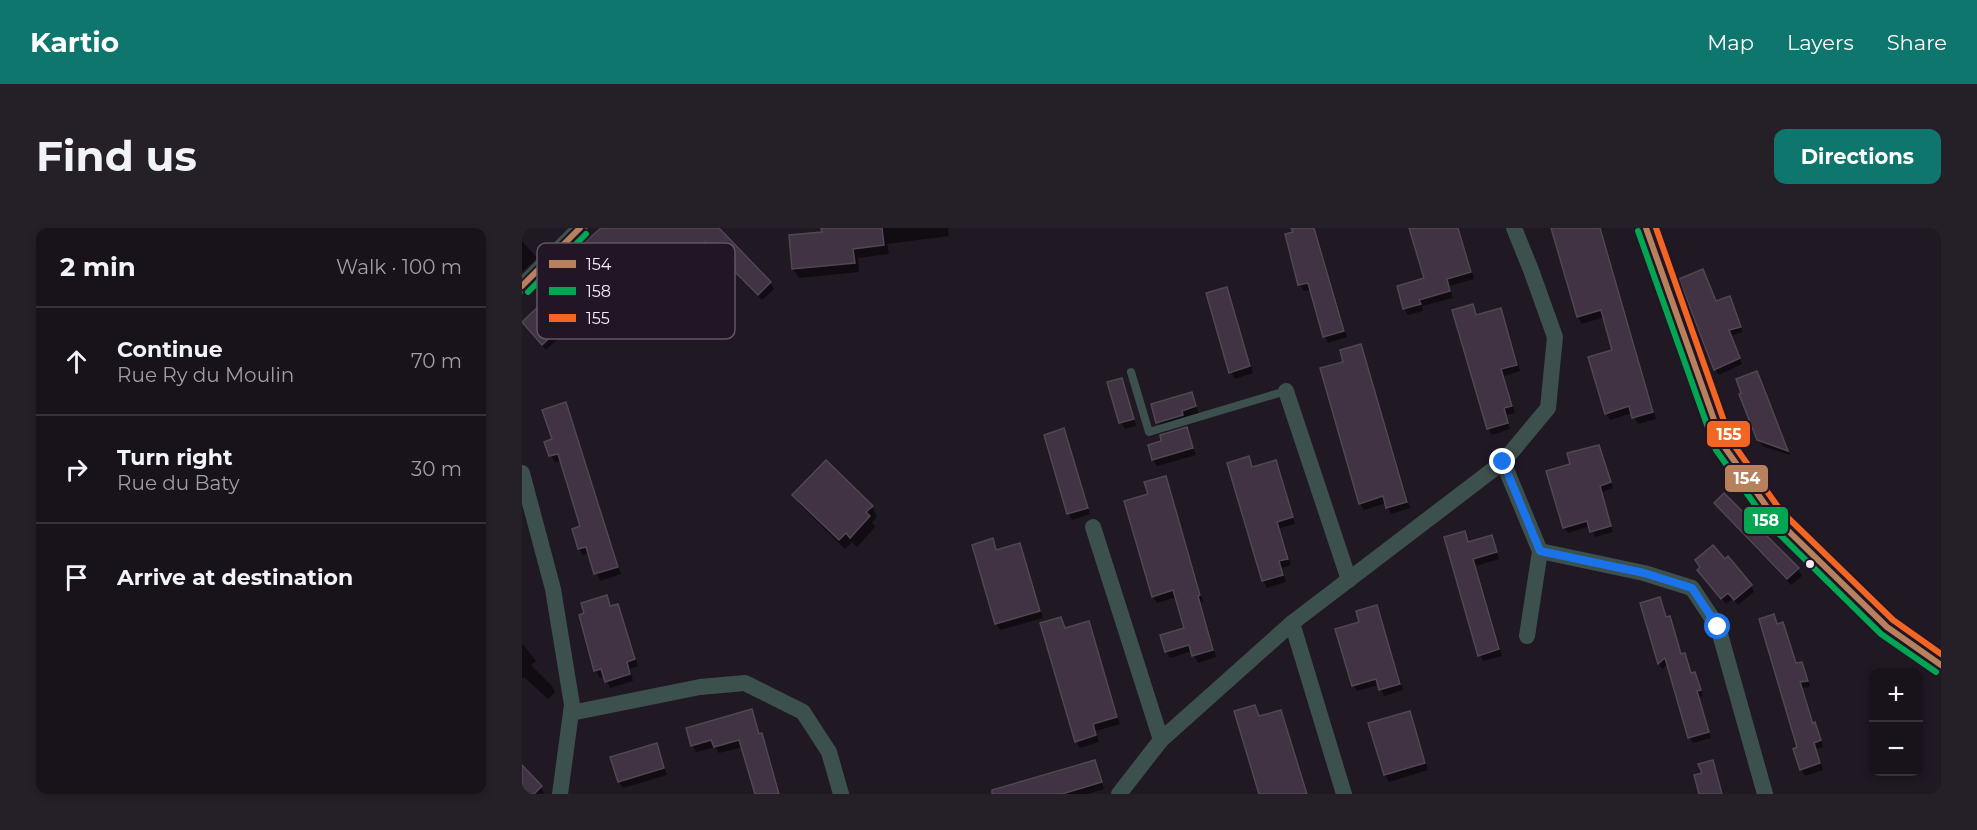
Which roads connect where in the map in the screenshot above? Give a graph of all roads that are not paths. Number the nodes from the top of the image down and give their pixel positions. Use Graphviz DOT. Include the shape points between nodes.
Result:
graph roads {
  1 [pos="580,228"];
  2 [pos="1514,228"];
  3 [pos="1647,228"];
  4 [pos="565,243"];
  5 [pos="537,271"];
  6 [pos="522,286"];
  7 [pos="1131,372"];
  8 [pos="1286,391"];
  9 [pos="1503,462"];
  10 [pos="522,473"];
  11 [pos="1093,527"];
  12 [pos="1540,551"];
  13 [pos="1349,580"];
  14 [pos="1292,623"];
  15 [pos="1527,636"];
  16 [pos="1941,665"];
  17 [pos="571,709"];
  18 [pos="1161,740"];
  19 [pos="560,794"];
  20 [pos="841,794"];
  21 [pos="1119,794"];
  22 [pos="1344,794"];
  23 [pos="1765,794"];
  1 -- 4 [label="street"];
  2 -- 9 [label="street" via="1555,337 1548,408"];
  3 -- 16 [label="street" via="1723,445 1774,517 1887,627"];
  5 -- 6 [label="street"];
  7 -- 8 [label="lane" via="1149,432"];
  8 -- 13 [label="street"];
  9 -- 12 [label="street"];
  9 -- 13 [label="street"];
  10 -- 17 [label="street" via="553,589"];
  11 -- 18 [label="street"];
  12 -- 15 [label="street"];
  12 -- 23 [label="street" via="1644,573 1692,588 1718,627"];
  13 -- 14 [label="street"];
  14 -- 18 [label="street"];
  14 -- 22 [label="street"];
  17 -- 19 [label="street"];
  17 -- 20 [label="street" via="745,683 803,712 829,752"];
  18 -- 21 [label="street"];
}
